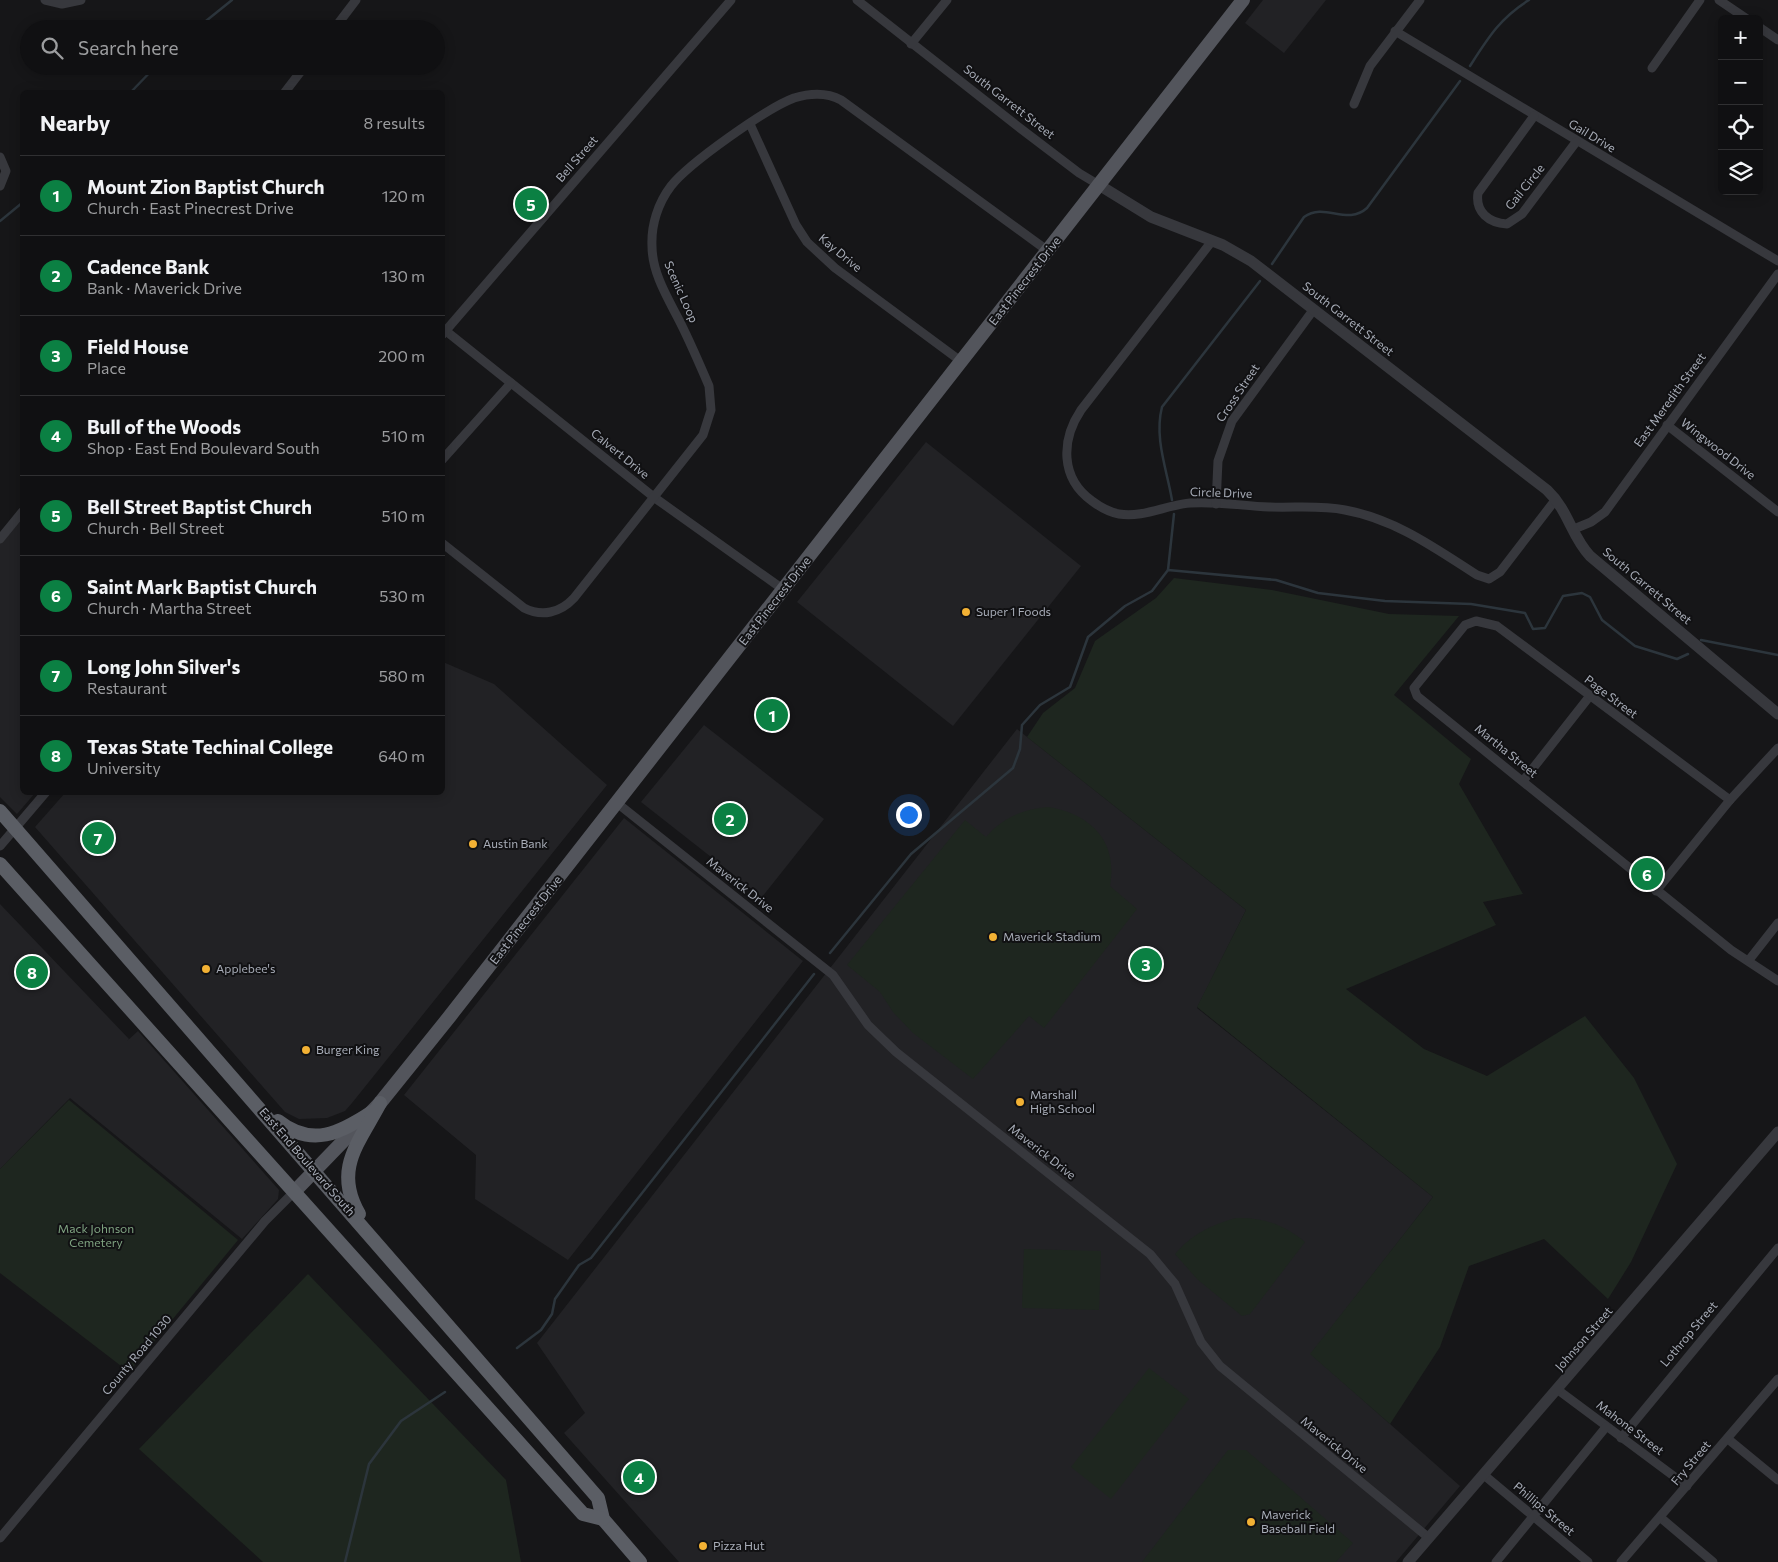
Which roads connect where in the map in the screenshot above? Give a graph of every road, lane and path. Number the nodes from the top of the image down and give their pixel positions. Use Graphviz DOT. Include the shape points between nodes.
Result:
graph roads {
  1 [pos="45,0"];
  2 [pos="81,0"];
  3 [pos="356,0"];
  4 [pos="731,0"];
  5 [pos="857,0"];
  6 [pos="947,0"];
  7 [pos="1244,0"];
  8 [pos="1420,0"];
  9 [pos="1700,0"];
  10 [pos="1719,0"];
  11 [pos="1741,15"];
  12 [pos="341,20"];
  13 [pos="1763,30"];
  14 [pos="1395,31"];
  15 [pos="1778,40"];
  16 [pos="911,44"];
  17 [pos="1652,68"];
  18 [pos="298,75"];
  19 [pos="287,90"];
  20 [pos="1354,104"];
  21 [pos="1534,116"];
  22 [pos="750,124"];
  23 [pos="1576,142"];
  24 [pos="0,157"];
  25 [pos="1099,185"];
  26 [pos="0,186"];
  27 [pos="1212,241"];
  28 [pos="1048,251"];
  29 [pos="1778,260"];
  30 [pos="1778,274"];
  31 [pos="1314,309"];
  32 [pos="445,332"];
  33 [pos="445,334"];
  34 [pos="962,362"];
  35 [pos="511,382"];
  36 [pos="1667,425"];
  37 [pos="445,457"];
  38 [pos="655,498"];
  39 [pos="1556,499"];
  40 [pos="1216,504"];
  41 [pos="1776,506"];
  42 [pos="20,514"];
  43 [pos="1574,529"];
  44 [pos="0,539"];
  45 [pos="445,545"];
  46 [pos="784,590"];
  47 [pos="1476,622"];
  48 [pos="1589,696"];
  49 [pos="1778,714"];
  50 [pos="1778,748"];
  51 [pos="1522,781"];
  52 [pos="44,795"];
  53 [pos="1730,800"];
  54 [pos="617,803"];
  55 [pos="0,811"];
  56 [pos="16,828"];
  57 [pos="0,846"];
  58 [pos="0,864"];
  59 [pos="1656,890"];
  60 [pos="1778,923"];
  61 [pos="1748,960"];
  62 [pos="1778,981"];
  63 [pos="257,1105"];
  64 [pos="376,1108"];
  65 [pos="1776,1140"];
  66 [pos="315,1173"];
  67 [pos="295,1191"];
  68 [pos="374,1238"];
  69 [pos="1778,1248"];
  70 [pos="1778,1379"];
  71 [pos="1558,1390"];
  72 [pos="1606,1426"];
  73 [pos="1621,1438"];
  74 [pos="1728,1439"];
  75 [pos="1484,1475"];
  76 [pos="1778,1480"];
  77 [pos="1687,1486"];
  78 [pos="1533,1516"];
  79 [pos="1661,1518"];
  80 [pos="602,1519"];
  81 [pos="0,1538"];
  82 [pos="1429,1538"];
  83 [pos="640,1562"];
  84 [pos="1408,1562"];
  85 [pos="1496,1562"];
  86 [pos="1588,1562"];
  87 [pos="1622,1562"];
  88 [pos="1713,1562"];
  1 -- 2 [label="street" via="62,4"];
  3 -- 12 [label="street"];
  4 -- 32 [label="street, Bell Street"];
  5 -- 16 [label="street, South Garrett Street"];
  6 -- 16 [label="street"];
  7 -- 25 [label="main road, East Pinecrest Drive"];
  8 -- 14 [label="street"];
  9 -- 17 [label="street"];
  10 -- 11 [label="street"];
  13 -- 15 [label="street"];
  14 -- 20 [label="street" via="1370,66"];
  14 -- 21 [label="street, Gail Drive"];
  16 -- 25 [label="street, South Garrett Street"];
  18 -- 19 [label="street"];
  21 -- 23 [label="street, Gail Drive"];
  21 -- 23 [label="street, Gail Circle" via="1478,193 1480,210 1492,221 1507,224 1522,214"];
  22 -- 28 [label="street, Scenic Loop" via="792,99 820,94 833,96 850,105"];
  22 -- 34 [label="street, Kay Drive" via="796,225 807,242 835,268"];
  22 -- 38 [label="street, Scenic Loop" via="678,179 665,194 654,221 654,265 712,398 703,434"];
  23 -- 29 [label="street, Gail Drive"];
  24 -- 26 [label="street" via="6,171"];
  25 -- 27 [label="street, South Garrett Street" via="1151,217"];
  25 -- 28 [label="main road, East Pinecrest Drive"];
  27 -- 31 [label="street, South Garrett Street" via="1243,255"];
  27 -- 40 [label="street, Circle Drive" via="1081,410 1071,428 1066,453 1069,471 1079,490 1109,511 1134,514 1184,504"];
  28 -- 34 [label="main road, East Pinecrest Drive"];
  30 -- 36 [label="street, East Meredith Street"];
  31 -- 39 [label="street, South Garrett Street"];
  31 -- 40 [label="street, Cross Street" via="1228,429 1218,462"];
  33 -- 35 [label="street, Calvert Drive"];
  34 -- 46 [label="main road, East Pinecrest Drive"];
  35 -- 37 [label="street"];
  35 -- 38 [label="street, Calvert Drive"];
  36 -- 41 [label="street, Wingwood Drive"];
  36 -- 43 [label="street, East Meredith Street" via="1605,512"];
  38 -- 45 [label="street, Scenic Loop" via="574,598 563,608 552,612 524,608"];
  38 -- 46 [label="street, Calvert Drive"];
  39 -- 40 [label="street, Circle Drive" via="1500,572 1489,579 1482,578 1394,525 1365,515 1313,506"];
  39 -- 43 [label="street, South Garrett Street"];
  42 -- 44 [label="street"];
  43 -- 49 [label="street, South Garrett Street" via="1584,550 1597,563"];
  46 -- 54 [label="main road, East Pinecrest Drive"];
  47 -- 48 [label="street, Page Street" via="1504,630"];
  47 -- 51 [label="street, Martha Street" via="1461,629 1416,684 1415,692"];
  48 -- 51 [label="street"];
  48 -- 53 [label="street, Page Street"];
  50 -- 53 [label="street"];
  51 -- 59 [label="street, Martha Street" via="1578,823"];
  52 -- 56 [label="street"];
  53 -- 59 [label="street"];
  54 -- 64 [label="main road, East Pinecrest Drive"];
  54 -- 82 [label="street, Maverick Drive" via="833,975 868,1025 896,1052 1150,1254 1176,1284 1201,1342 1220,1366"];
  55 -- 56 [label="highway, East End Boulevard South"];
  56 -- 57 [label="street"];
  56 -- 63 [label="highway, East End Boulevard South"];
  58 -- 67 [label="highway, East End Boulevard South"];
  59 -- 61 [label="street, Martha Street"];
  60 -- 61 [label="street"];
  61 -- 62 [label="street, Martha Street"];
  63 -- 64 [label="highway" via="290,1130 312,1136 336,1132"];
  63 -- 66 [label="highway, East End Boulevard South"];
  64 -- 66 [label="main road, East Pinecrest Drive"];
  64 -- 68 [label="highway" via="352,1154 347,1176 352,1202"];
  65 -- 71 [label="street, Johnson Street"];
  66 -- 67 [label="main road, East Pinecrest Drive"];
  66 -- 68 [label="highway, East End Boulevard South"];
  67 -- 80 [label="highway, East End Boulevard South" via="583,1514"];
  67 -- 81 [label="street, County Road 1030" via="265,1221"];
  68 -- 80 [label="highway, East End Boulevard South" via="598,1498"];
  69 -- 73 [label="street, Lothrop Street"];
  70 -- 74 [label="street, Fry Street"];
  71 -- 72 [label="street, Mahone Street"];
  71 -- 75 [label="street, Johnson Street"];
  72 -- 73 [label="street, Mahone Street"];
  72 -- 78 [label="street"];
  73 -- 77 [label="street, Mahone Street"];
  74 -- 76 [label="street"];
  74 -- 77 [label="street, Fry Street"];
  75 -- 78 [label="street, Phillips Street"];
  75 -- 82 [label="street, Johnson Street"];
  77 -- 79 [label="street, Fry Street"];
  78 -- 85 [label="street"];
  78 -- 86 [label="street, Phillips Street"];
  79 -- 87 [label="street, Fry Street"];
  79 -- 88 [label="street"];
  80 -- 83 [label="highway, East End Boulevard South"];
  82 -- 84 [label="street, Johnson Street"];
}
